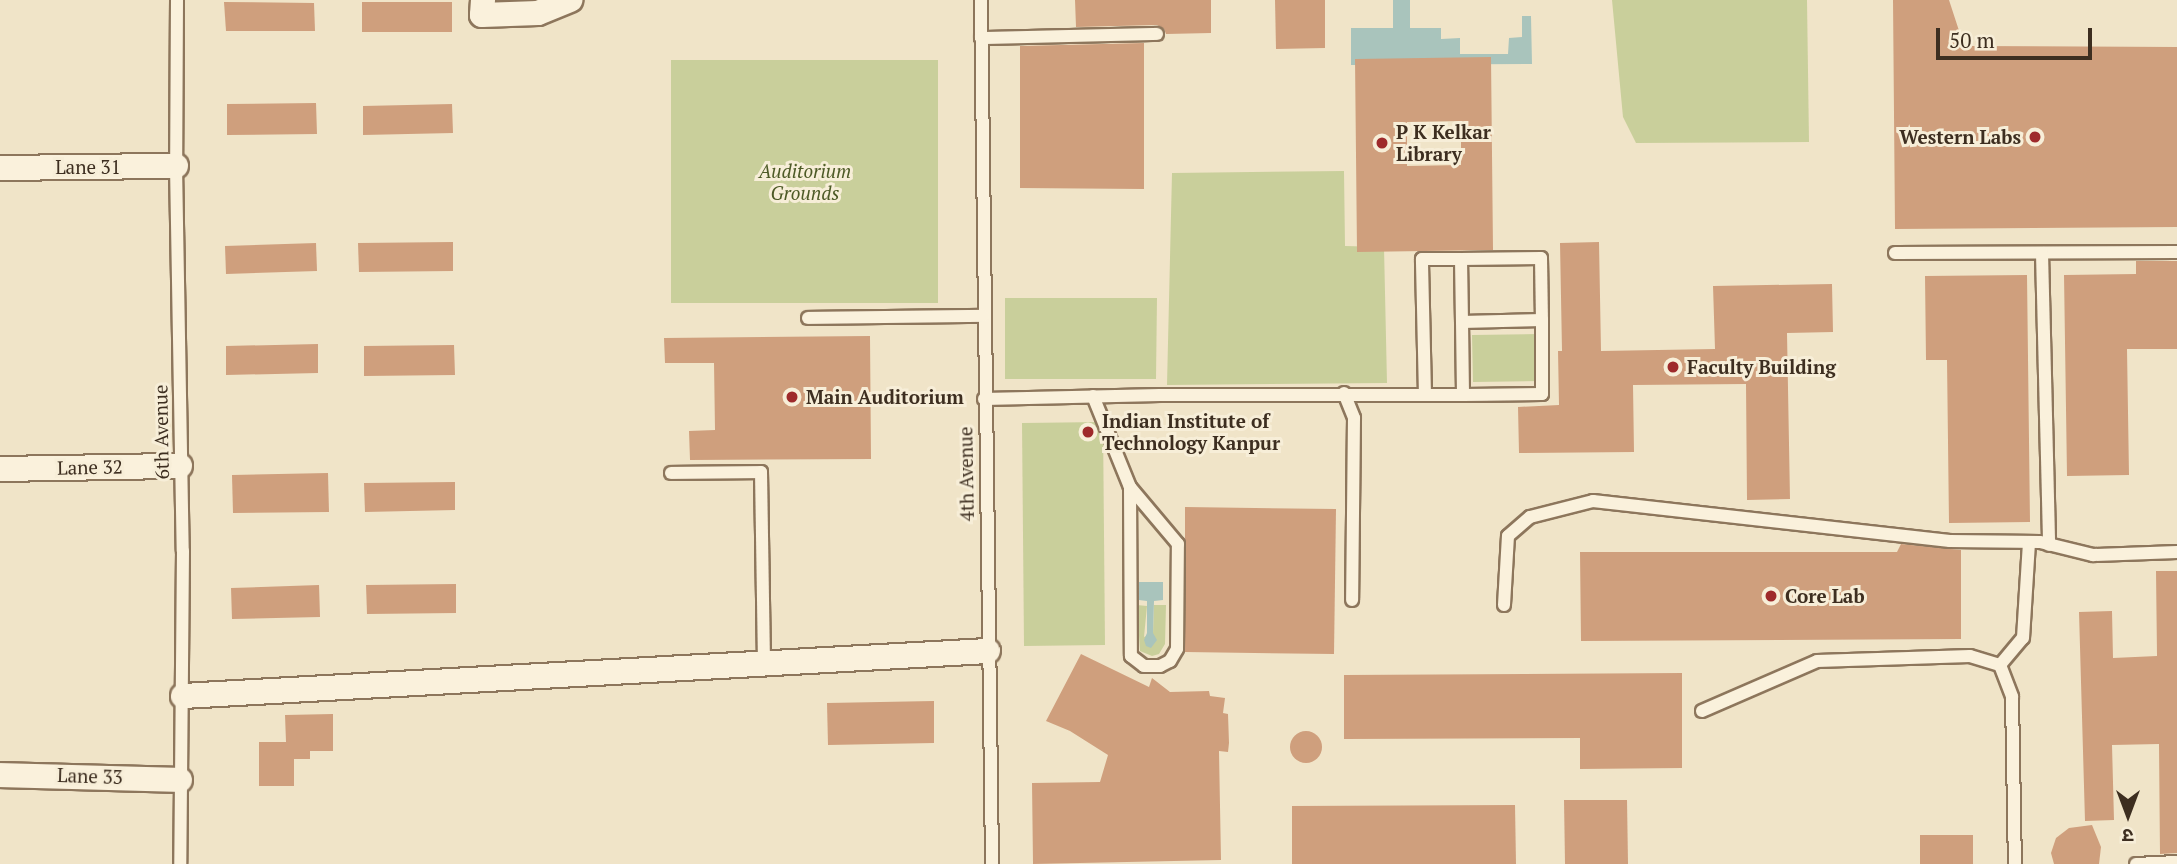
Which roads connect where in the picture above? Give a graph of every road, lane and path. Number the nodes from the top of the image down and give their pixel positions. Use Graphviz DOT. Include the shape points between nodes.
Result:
graph roads {
  1 [pos="177,0"];
  2 [pos="483,0"];
  3 [pos="571,0"];
  4 [pos="981,0"];
  5 [pos="1157,34"];
  6 [pos="981,38"];
  7 [pos="176,166"];
  8 [pos="0,167"];
  9 [pos="2177,252"];
  10 [pos="1895,253"];
  11 [pos="2042,253"];
  12 [pos="1461,259"];
  13 [pos="983,316"];
  14 [pos="808,318"];
  15 [pos="1542,320"];
  16 [pos="1462,322"];
  17 [pos="1344,393"];
  18 [pos="1425,395"];
  19 [pos="1463,395"];
  20 [pos="1093,396"];
  21 [pos="984,399"];
  22 [pos="180,466"];
  23 [pos="0,469"];
  24 [pos="671,473"];
  25 [pos="1130,487"];
  26 [pos="2029,542"];
  27 [pos="2049,545"];
  28 [pos="2177,552"];
  29 [pos="1352,600"];
  30 [pos="1504,605"];
  31 [pos="988,651"];
  32 [pos="764,664"];
  33 [pos="2000,665"];
  34 [pos="183,696"];
  35 [pos="1702,711"];
  36 [pos="0,775"];
  37 [pos="180,780"];
  38 [pos="2177,862"];
  39 [pos="180,864"];
  40 [pos="992,864"];
  41 [pos="2015,864"];
  42 [pos="2136,864"];
  1 -- 7 [label="lane, 6th Avenue"];
  2 -- 3 [label="street" via="482,15 538,13"];
  4 -- 6 [label="lane, 4th Avenue"];
  5 -- 6 [label="lane"];
  6 -- 13 [label="lane, 4th Avenue"];
  7 -- 8 [label="street, Lane 31"];
  7 -- 22 [label="lane, 6th Avenue"];
  9 -- 11 [label="lane"];
  10 -- 11 [label="lane"];
  11 -- 27 [label="lane"];
  12 -- 15 [label="lane" via="1541,258"];
  12 -- 16 [label="lane"];
  12 -- 18 [label="lane" via="1422,259"];
  13 -- 14 [label="lane"];
  13 -- 21 [label="lane, 4th Avenue"];
  15 -- 16 [label="lane"];
  15 -- 19 [label="lane" via="1542,394"];
  16 -- 19 [label="lane"];
  17 -- 18 [label="lane"];
  17 -- 20 [label="lane"];
  17 -- 29 [label="lane" via="1353,418"];
  18 -- 19 [label="lane"];
  20 -- 21 [label="lane"];
  20 -- 25 [label="lane"];
  21 -- 31 [label="lane, 4th Avenue"];
  22 -- 23 [label="street, Lane 32"];
  22 -- 34 [label="lane, 6th Avenue"];
  24 -- 32 [label="lane" via="761,472"];
  25 -- 25 [label="lane" via="1130,656 1144,666 1160,666 1170,661 1177,649 1178,544"];
  26 -- 27 [label="lane"];
  26 -- 30 [label="lane" via="1950,541 1593,501 1530,517 1508,536"];
  26 -- 33 [label="lane" via="2023,638"];
  27 -- 28 [label="lane" via="2093,555"];
  31 -- 32 [label="street"];
  31 -- 40 [label="lane, 4th Avenue"];
  32 -- 34 [label="street"];
  33 -- 35 [label="lane" via="1970,656 1817,661"];
  33 -- 41 [label="lane" via="2012,697"];
  34 -- 37 [label="lane, 6th Avenue"];
  36 -- 37 [label="street, Lane 33"];
  37 -- 39 [label="lane, 6th Avenue"];
  38 -- 42 [label="lane"];
}
